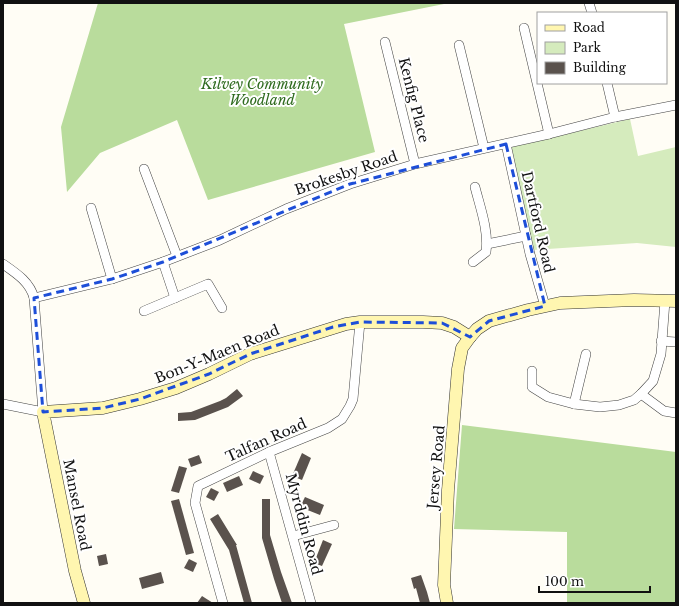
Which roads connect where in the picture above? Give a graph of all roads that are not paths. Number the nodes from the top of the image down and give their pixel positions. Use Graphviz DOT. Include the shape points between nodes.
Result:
graph roads {
  1 [pos="524,28"];
  2 [pos="385,42"];
  3 [pos="459,45"];
  4 [pos="537,83"];
  5 [pos="537,84"];
  6 [pos="607,84"];
  7 [pos="676,104"];
  8 [pos="615,117"];
  9 [pos="549,134"];
  10 [pos="506,144"];
  11 [pos="484,148"];
  12 [pos="416,164"];
  13 [pos="144,169"];
  14 [pos="475,187"];
  15 [pos="91,208"];
  16 [pos="526,236"];
  17 [pos="487,244"];
  18 [pos="177,256"];
  19 [pos="163,262"];
  20 [pos="473,262"];
  21 [pos="3,264"];
  22 [pos="112,279"];
  23 [pos="34,298"];
  24 [pos="175,298"];
  25 [pos="670,301"];
  26 [pos="545,306"];
  27 [pos="222,308"];
  28 [pos="144,311"];
  29 [pos="360,322"];
  30 [pos="470,337"];
  31 [pos="661,341"];
  32 [pos="676,342"];
  33 [pos="586,354"];
  34 [pos="532,371"];
  35 [pos="642,394"];
  36 [pos="3,404"];
  37 [pos="574,404"];
  38 [pos="43,412"];
  39 [pos="676,413"];
  40 [pos="269,452"];
  41 [pos="334,525"];
  42 [pos="292,536"];
  43 [pos="84,603"];
  44 [pos="223,603"];
  45 [pos="311,603"];
  46 [pos="447,603"];
  1 -- 4 [label="street"];
  2 -- 12 [label="street, Kenfig Place"];
  3 -- 11 [label="street"];
  5 -- 9 [label="street"];
  6 -- 8 [label="street"];
  7 -- 8 [label="street, Brokesby Road"];
  8 -- 9 [label="street, Brokesby Road"];
  9 -- 10 [label="street, Brokesby Road"];
  10 -- 11 [label="street, Brokesby Road"];
  10 -- 16 [label="street, Dartford Road"];
  11 -- 12 [label="street, Brokesby Road"];
  12 -- 18 [label="street, Brokesby Road" via="350,184"];
  13 -- 18 [label="street"];
  14 -- 17 [label="street"];
  15 -- 22 [label="street"];
  16 -- 17 [label="street"];
  16 -- 26 [label="street, Dartford Road"];
  17 -- 20 [label="street" via="486,252"];
  18 -- 19 [label="street, Brokesby Road"];
  19 -- 22 [label="street, Brokesby Road"];
  19 -- 24 [label="street"];
  21 -- 23 [label="street" via="23,278"];
  22 -- 23 [label="street, Brokesby Road"];
  23 -- 38 [label="street"];
  24 -- 27 [label="street" via="208,284"];
  24 -- 28 [label="street"];
  25 -- 26 [label="street, Jersey Road" via="576,302"];
  25 -- 31 [label="street"];
  26 -- 30 [label="street, Jersey Road" via="489,321"];
  29 -- 30 [label="street, Bon-Y-Maen Road" via="442,323"];
  29 -- 38 [label="street, Bon-Y-Maen Road" via="333,327 250,354 176,388 140,399 103,408"];
  29 -- 40 [label="street, Talfan Road" via="355,389 347,412 342,419 328,428"];
  30 -- 46 [label="street, Jersey Road" via="462,348 458,369 448,490 444,585"];
  31 -- 32 [label="street"];
  31 -- 35 [label="street" via="661,354 653,381"];
  33 -- 37 [label="street"];
  34 -- 37 [label="street" via="532,387 548,397"];
  35 -- 37 [label="street" via="619,406"];
  35 -- 39 [label="street" via="664,411"];
  36 -- 38 [label="street"];
  38 -- 43 [label="street, Mansel Road" via="75,571"];
  40 -- 42 [label="street, Myrddin Road"];
  40 -- 44 [label="street, Talfan Road" via="198,486 195,504"];
  41 -- 42 [label="street"];
  42 -- 45 [label="street, Myrddin Road"];
}
